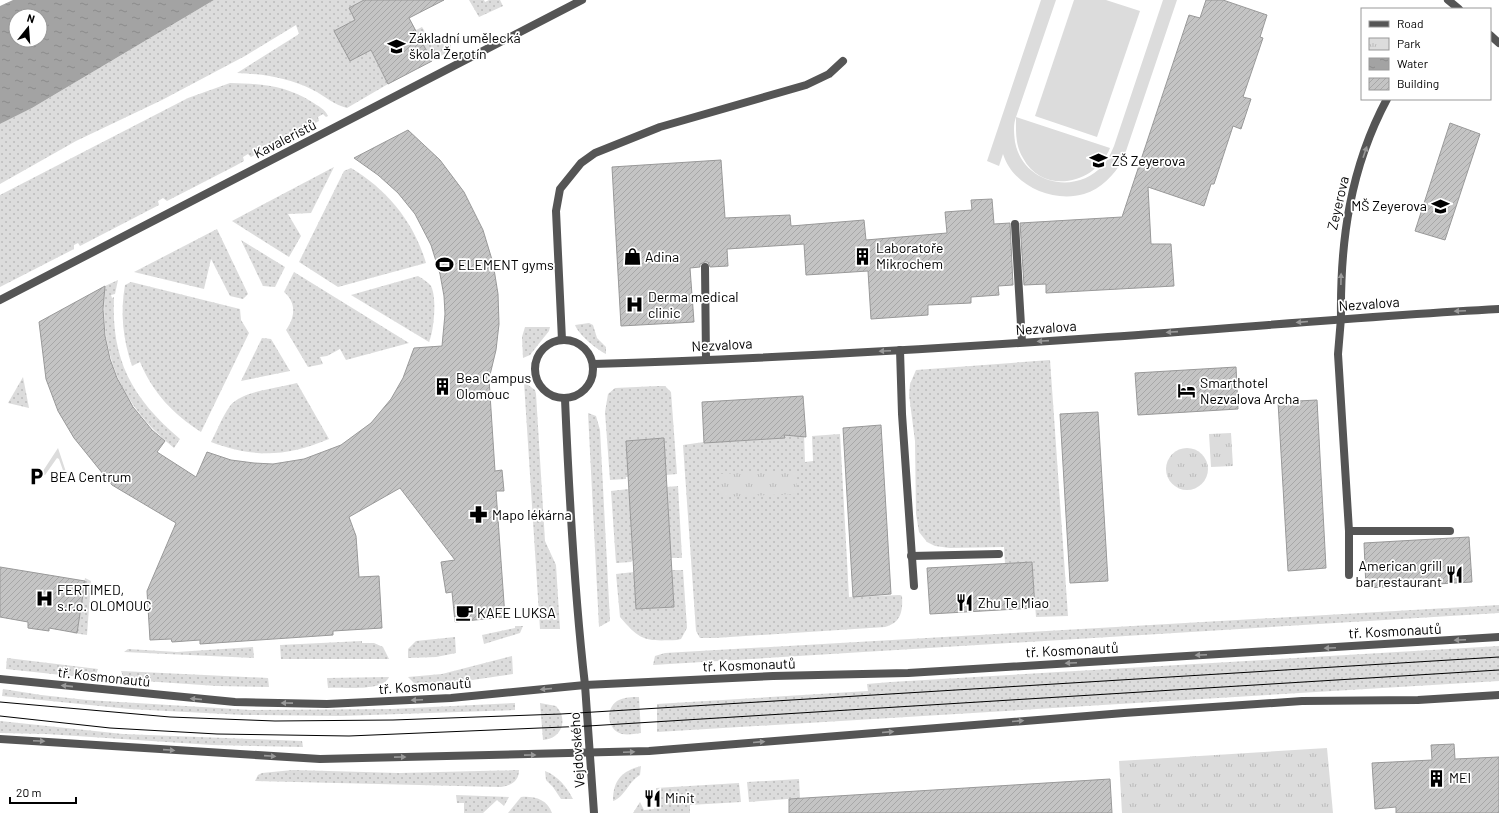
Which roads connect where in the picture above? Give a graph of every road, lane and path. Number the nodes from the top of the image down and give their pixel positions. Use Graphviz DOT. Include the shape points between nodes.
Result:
graph roads {
  1 [pos="582,0"];
  2 [pos="1491,36"];
  3 [pos="1499,43"];
  4 [pos="843,61"];
  5 [pos="1388,100"];
  6 [pos="1015,224"];
  7 [pos="705,267"];
  8 [pos="0,300"];
  9 [pos="1499,309"];
  10 [pos="1341,318"];
  11 [pos="562,340"];
  12 [pos="1022,342"];
  13 [pos="900,350"];
  14 [pos="706,359"];
  15 [pos="593,364"];
  16 [pos="565,398"];
  17 [pos="1450,530"];
  18 [pos="1349,531"];
  19 [pos="999,554"];
  20 [pos="912,556"];
  21 [pos="1349,575"];
  22 [pos="914,586"];
  23 [pos="1499,637"];
  24 [pos="0,679"];
  25 [pos="585,685"];
  26 [pos="1499,695"];
  27 [pos="0,739"];
  28 [pos="590,754"];
  29 [pos="594,813"];
  1 -- 8 [label="street, Kavaleristů"];
  2 -- 3 [label="street"];
  4 -- 11 [label="street" via="829,74 806,84 660,127 595,153 581,163 560,190 556,211"];
  10 -- 5 [label="street, Zeyerova, one-way" via="1341,267 1347,214 1364,155"];
  6 -- 12 [label="street"];
  7 -- 14 [label="street"];
  9 -- 10 [label="street, Nezvalova, one-way"];
  10 -- 12 [label="street, Nezvalova, one-way"];
  10 -- 18 [label="street, Zeyerova" via="1338,354"];
  11 -- 15 [label="street" via="578,343 585,348"];
  11 -- 16 [label="street" via="548,344 541,351 536,360 535,370 542,388 550,395"];
  12 -- 13 [label="street, Nezvalova"];
  13 -- 14 [label="street, Nezvalova, one-way"];
  13 -- 20 [label="street"];
  14 -- 15 [label="street, Nezvalova"];
  15 -- 16 [label="street" via="592,378 585,390"];
  16 -- 25 [label="street" via="569,504"];
  17 -- 18 [label="street"];
  18 -- 21 [label="street, Zeyerova"];
  19 -- 20 [label="street"];
  20 -- 22 [label="street"];
  23 -- 25 [label="street, tř. Kosmonautů, one-way" via="908,673 773,676"];
  25 -- 24 [label="street, tř. Kosmonautů, one-way" via="451,698 327,704 228,702"];
  25 -- 28 [label="street, Vejdovského"];
  28 -- 26 [label="street, one-way" via="1124,713 1302,702 1418,700"];
  27 -- 28 [label="street, one-way" via="320,759"];
  28 -- 29 [label="street, Vejdovského"];
}
